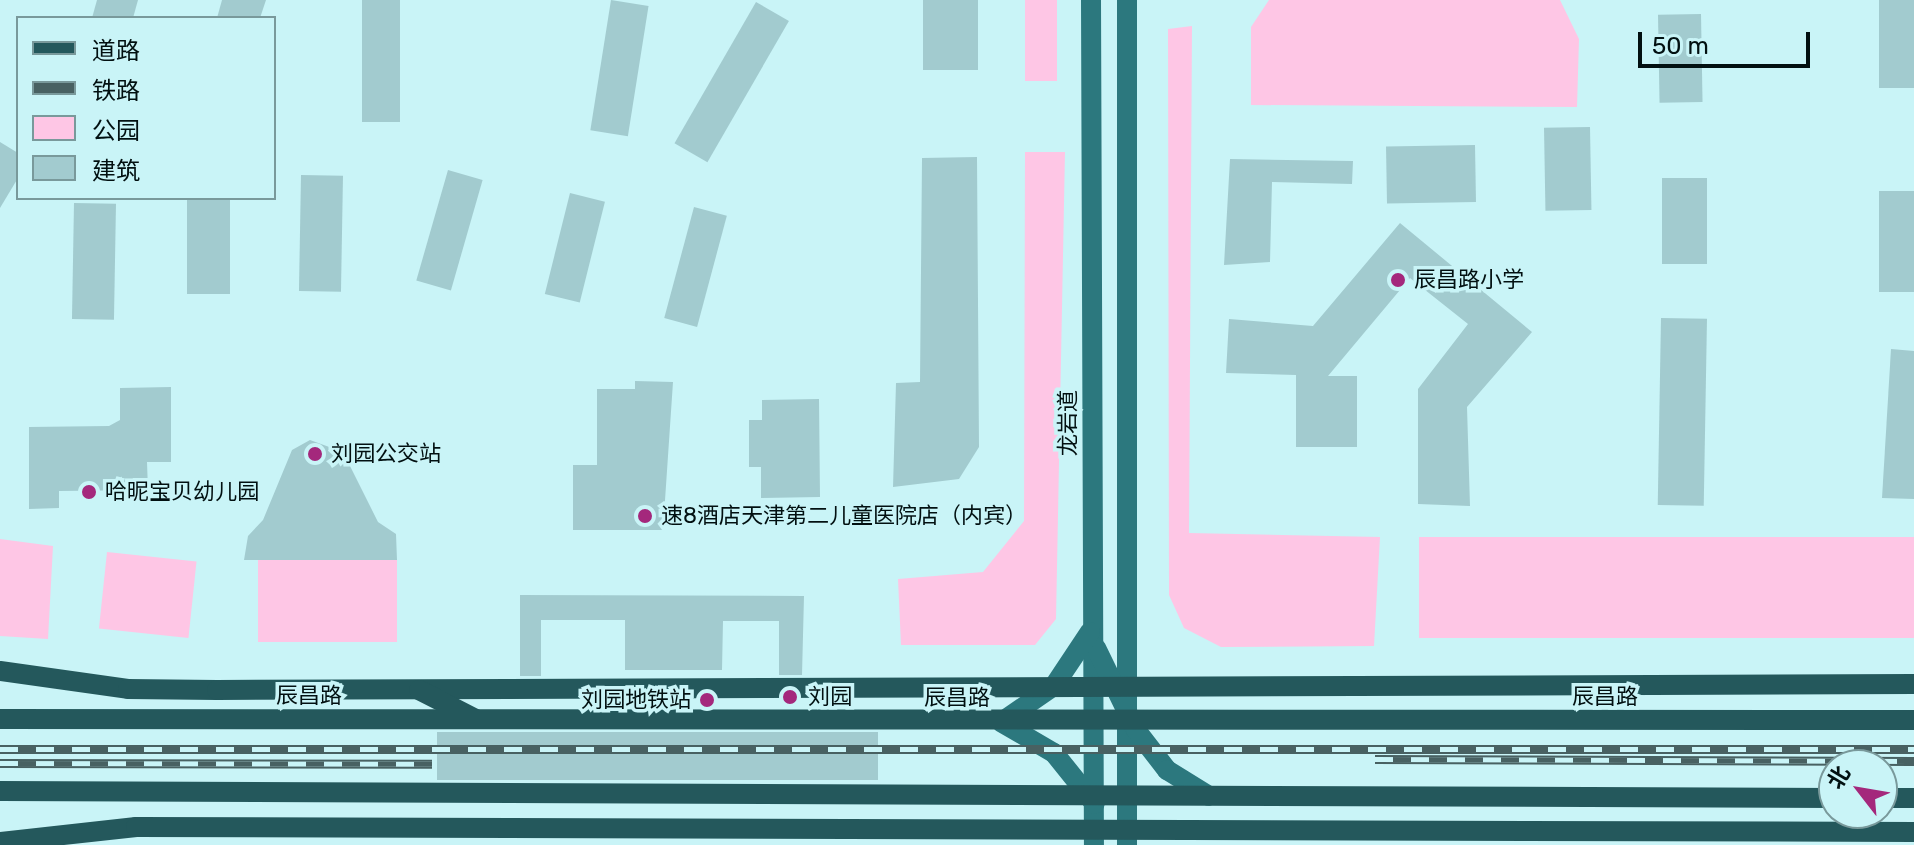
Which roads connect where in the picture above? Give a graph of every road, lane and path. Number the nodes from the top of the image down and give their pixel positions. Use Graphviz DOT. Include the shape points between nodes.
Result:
graph roads {
  1 [pos="1091,0"];
  2 [pos="1127,0"];
  3 [pos="1092,629"];
  4 [pos="0,671"];
  5 [pos="1914,684"];
  6 [pos="1110,685"];
  7 [pos="1054,686"];
  8 [pos="415,688"];
  9 [pos="1128,718"];
  10 [pos="0,719"];
  11 [pos="1914,720"];
  12 [pos="479,721"];
  13 [pos="1094,721"];
  14 [pos="1001,722"];
  15 [pos="0,791"];
  16 [pos="1818,798"];
  17 [pos="1217,799"];
  18 [pos="1093,800"];
  19 [pos="1127,800"];
  20 [pos="1914,832"];
  21 [pos="1113,838"];
  22 [pos="0,842"];
  1 -- 3 [label="main road, 龙岩道"];
  2 -- 6 [label="main road"];
  3 -- 6 [label="main road"];
  3 -- 7 [label="main road"];
  4 -- 8 [label="main road" via="128,689"];
  5 -- 6 [label="main road"];
  6 -- 7 [label="main road"];
  6 -- 9 [label="main road"];
  6 -- 13 [label="main road"];
  7 -- 8 [label="main road"];
  7 -- 14 [label="main road"];
  8 -- 12 [label="main road"];
  9 -- 11 [label="main road, 辰昌路"];
  9 -- 13 [label="main road, 辰昌路"];
  9 -- 17 [label="main road" via="1182,783"];
  9 -- 19 [label="main road"];
  10 -- 12 [label="main road, 辰昌路"];
  12 -- 14 [label="main road, 辰昌路"];
  13 -- 14 [label="main road, 辰昌路"];
  13 -- 18 [label="main road"];
  14 -- 18 [label="main road" via="1054,753"];
  15 -- 18 [label="main road"];
  16 -- 17 [label="main road"];
  17 -- 19 [label="main road"];
  18 -- 19 [label="main road"];
  18 -- 21 [label="main road"];
  19 -- 21 [label="main road"];
  20 -- 21 [label="main road"];
  21 -- 22 [label="main road" via="136,827"];
}
